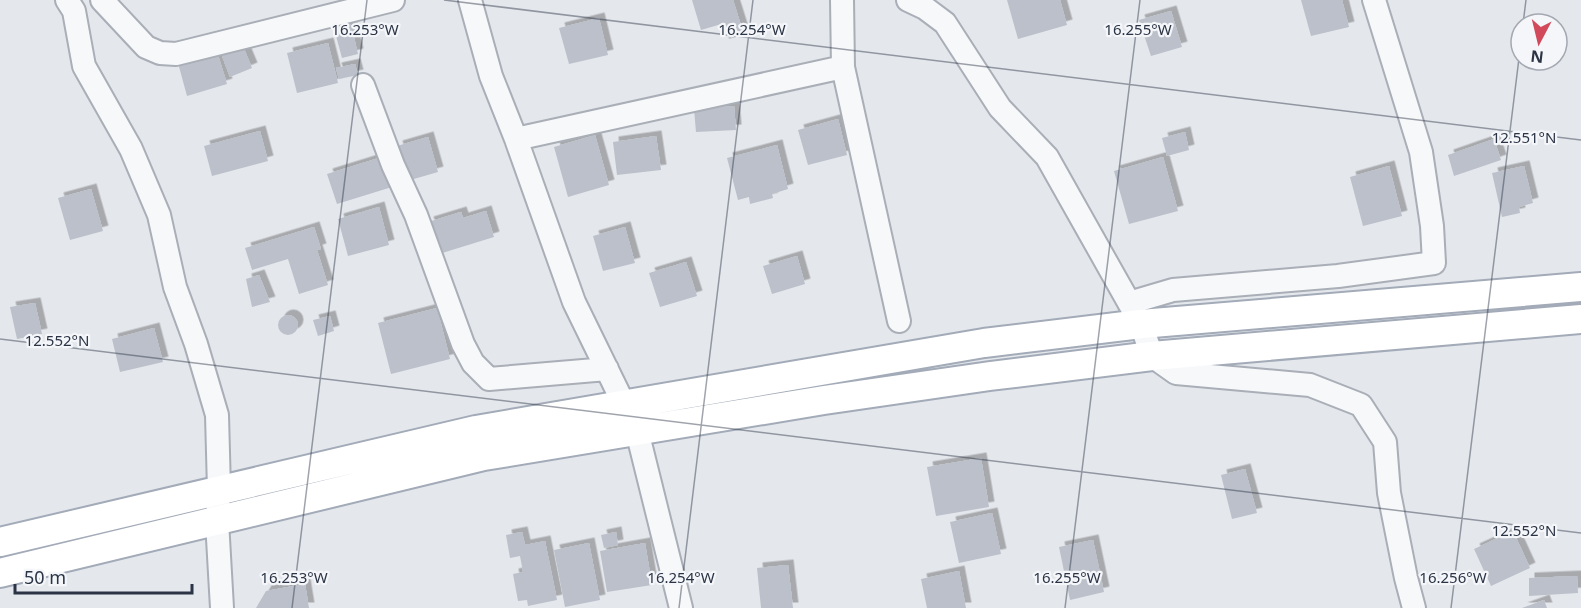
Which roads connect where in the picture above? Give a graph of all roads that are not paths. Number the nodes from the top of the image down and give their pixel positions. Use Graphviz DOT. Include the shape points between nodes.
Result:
graph roads {
  1 [pos="67,0"];
  2 [pos="102,0"];
  3 [pos="393,0"];
  4 [pos="470,0"];
  5 [pos="842,0"];
  6 [pos="908,0"];
  7 [pos="1374,0"];
  8 [pos="843,67"];
  9 [pos="363,85"];
  10 [pos="516,139"];
  11 [pos="1434,263"];
  12 [pos="1581,287"];
  13 [pos="1434,299"];
  14 [pos="1135,314"];
  15 [pos="1581,319"];
  16 [pos="899,321"];
  17 [pos="1152,356"];
  18 [pos="607,369"];
  19 [pos="625,404"];
  20 [pos="637,431"];
  21 [pos="219,490"];
  22 [pos="217,521"];
  23 [pos="0,542"];
  24 [pos="0,573"];
  25 [pos="222,608"];
  26 [pos="681,608"];
  27 [pos="1414,608"];
  1 -- 21 [label="street" via="74,11 84,66 132,149 159,215 175,287 217,415"];
  2 -- 3 [label="street" via="146,47 176,54"];
  4 -- 10 [label="street" via="491,76"];
  5 -- 8 [label="street"];
  6 -- 14 [label="street" via="945,23 1000,108 1047,157"];
  7 -- 11 [label="street" via="1421,152"];
  8 -- 10 [label="street"];
  8 -- 16 [label="street"];
  9 -- 18 [label="street" via="473,363 489,379"];
  10 -- 18 [label="street" via="574,302"];
  11 -- 13 [label="street"];
  11 -- 14 [label="street" via="1338,276 1173,290"];
  12 -- 13 [label="main road"];
  13 -- 14 [label="main road"];
  14 -- 17 [label="street"];
  14 -- 19 [label="main road"];
  15 -- 17 [label="main road"];
  17 -- 20 [label="main road" via="824,400"];
  17 -- 27 [label="street" via="1176,373 1310,385 1361,405 1385,442 1389,493"];
  18 -- 19 [label="street"];
  19 -- 20 [label="street"];
  19 -- 21 [label="main road" via="476,430"];
  20 -- 22 [label="main road" via="484,456"];
  20 -- 26 [label="street"];
  21 -- 22 [label="street"];
  21 -- 23 [label="main road"];
  22 -- 24 [label="main road"];
  22 -- 25 [label="street"];
}
